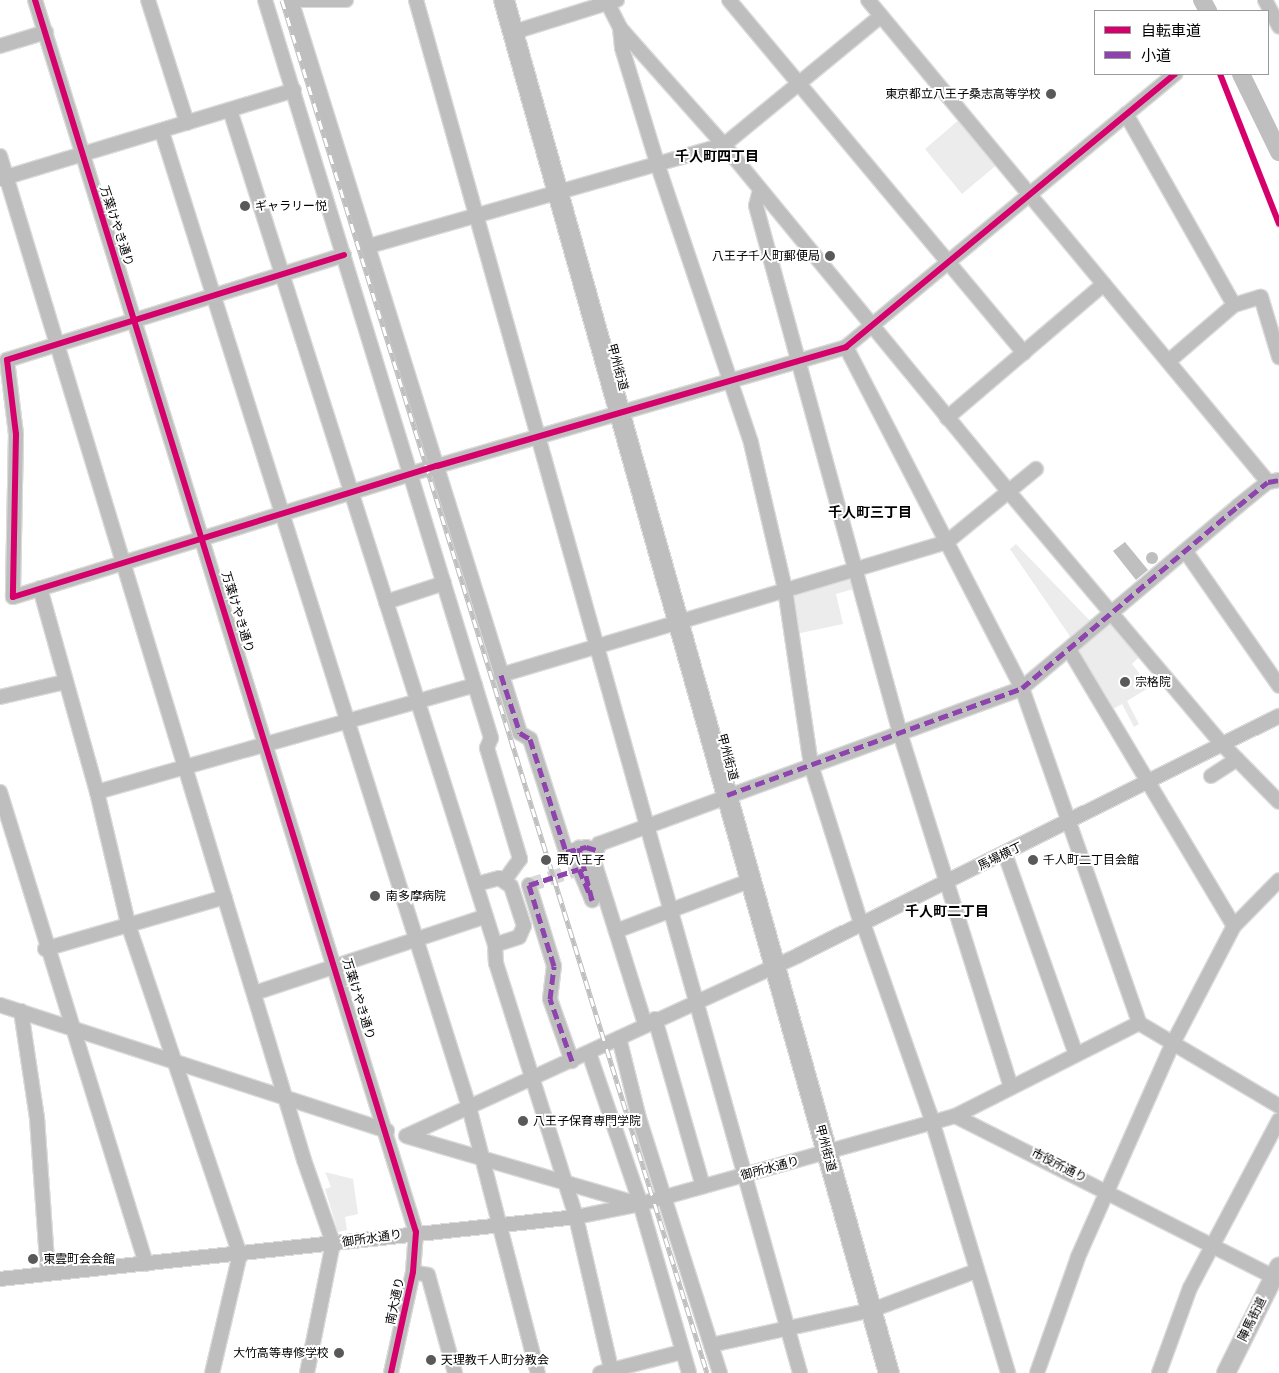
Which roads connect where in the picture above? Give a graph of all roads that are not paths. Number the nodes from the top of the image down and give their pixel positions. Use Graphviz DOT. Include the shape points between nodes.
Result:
graph roads {
  1 [pos="35,0"];
  2 [pos="148,0"];
  3 [pos="265,0"];
  4 [pos="292,0"];
  5 [pos="301,0"];
  6 [pos="346,0"];
  7 [pos="416,0"];
  8 [pos="504,0"];
  9 [pos="729,0"];
  10 [pos="868,0"];
  11 [pos="1265,0"];
  12 [pos="610,2"];
  13 [pos="881,16"];
  14 [pos="1279,26"];
  15 [pos="620,28"];
  16 [pos="46,32"];
  17 [pos="514,32"];
  18 [pos="0,46"];
  19 [pos="1174,75"];
  20 [pos="800,84"];
  21 [pos="294,90"];
  22 [pos="230,110"];
  23 [pos="1126,114"];
  24 [pos="187,123"];
  25 [pos="162,132"];
  26 [pos="724,146"];
  27 [pos="0,156"];
  28 [pos="83,156"];
  29 [pos="658,166"];
  30 [pos="3,178"];
  31 [pos="760,190"];
  32 [pos="558,193"];
  33 [pos="1027,195"];
  34 [pos="478,216"];
  35 [pos="369,246"];
  36 [pos="344,255"];
  37 [pos="946,264"];
  38 [pos="282,275"];
  39 [pos="1104,284"];
  40 [pos="213,296"];
  41 [pos="1234,305"];
  42 [pos="136,320"];
  43 [pos="873,325"];
  44 [pos="57,345"];
  45 [pos="846,347"];
  46 [pos="1024,353"];
  47 [pos="1279,357"];
  48 [pos="797,361"];
  49 [pos="1168,361"];
  50 [pos="733,380"];
  51 [pos="619,413"];
  52 [pos="947,418"];
  53 [pos="539,437"];
  54 [pos="437,466"];
  55 [pos="1036,469"];
  56 [pos="412,473"];
  57 [pos="1273,481"];
  58 [pos="351,492"];
  59 [pos="1009,492"];
  60 [pos="281,514"];
  61 [pos="202,539"];
  62 [pos="946,542"];
  63 [pos="1186,552"];
  64 [pos="123,563"];
  65 [pos="857,570"];
  66 [pos="444,583"];
  67 [pos="40,588"];
  68 [pos="785,589"];
  69 [pos="386,602"];
  70 [pos="1112,613"];
  71 [pos="680,622"];
  72 [pos="598,646"];
  73 [pos="1070,651"];
  74 [pos="501,675"];
  75 [pos="65,682"];
  76 [pos="476,685"];
  77 [pos="1279,686"];
  78 [pos="1022,688"];
  79 [pos="0,697"];
  80 [pos="418,701"];
  81 [pos="1279,716"];
  82 [pos="346,721"];
  83 [pos="900,733"];
  84 [pos="266,743"];
  85 [pos="1222,744"];
  86 [pos="1237,759"];
  87 [pos="811,765"];
  88 [pos="184,768"];
  89 [pos="1211,776"];
  90 [pos="1147,783"];
  91 [pos="0,792"];
  92 [pos="97,792"];
  93 [pos="727,795"];
  94 [pos="1279,802"];
  95 [pos="1069,823"];
  96 [pos="647,824"];
  97 [pos="579,848"];
  98 [pos="596,850"];
  99 [pos="1006,854"];
  100 [pos="579,869"];
  101 [pos="506,880"];
  102 [pos="752,880"];
  103 [pos="1279,880"];
  104 [pos="943,883"];
  105 [pos="476,884"];
  106 [pos="529,885"];
  107 [pos="225,897"];
  108 [pos="671,911"];
  109 [pos="486,916"];
  110 [pos="862,924"];
  111 [pos="1234,926"];
  112 [pos="129,927"];
  113 [pos="616,931"];
  114 [pos="414,940"];
  115 [pos="495,945"];
  116 [pos="45,949"];
  117 [pos="775,965"];
  118 [pos="338,969"];
  119 [pos="255,993"];
  120 [pos="696,1000"];
  121 [pos="0,1004"];
  122 [pos="21,1011"];
  123 [pos="650,1021"];
  124 [pos="1139,1023"];
  125 [pos="72,1026"];
  126 [pos="619,1038"];
  127 [pos="1173,1043"];
  128 [pos="589,1053"];
  129 [pos="1076,1054"];
  130 [pos="175,1061"];
  131 [pos="572,1061"];
  132 [pos="532,1079"];
  133 [pos="1010,1085"];
  134 [pos="287,1098"];
  135 [pos="1279,1106"];
  136 [pos="469,1107"];
  137 [pos="956,1116"];
  138 [pos="1279,1120"];
  139 [pos="931,1123"];
  140 [pos="408,1135"];
  141 [pos="389,1136"];
  142 [pos="827,1152"];
  143 [pos="481,1156"];
  144 [pos="745,1174"];
  145 [pos="564,1179"];
  146 [pos="703,1186"];
  147 [pos="1106,1188"];
  148 [pos="664,1196"];
  149 [pos="640,1204"];
  150 [pos="576,1217"];
  151 [pos="498,1224"];
  152 [pos="416,1232"];
  153 [pos="333,1243"];
  154 [pos="1213,1243"];
  155 [pos="240,1254"];
  156 [pos="146,1264"];
  157 [pos="976,1271"];
  158 [pos="413,1272"];
  159 [pos="48,1274"];
  160 [pos="1277,1274"];
  161 [pos="0,1280"];
  162 [pos="872,1310"];
  163 [pos="787,1328"];
  164 [pos="711,1345"];
  165 [pos="682,1352"];
  166 [pos="608,1372"];
  167 [pos="212,1373"];
  168 [pos="307,1373"];
  169 [pos="391,1373"];
  170 [pos="455,1373"];
  171 [pos="538,1373"];
  172 [pos="689,1373"];
  173 [pos="720,1373"];
  174 [pos="800,1373"];
  175 [pos="889,1373"];
  176 [pos="1008,1373"];
  177 [pos="1037,1373"];
  178 [pos="1159,1373"];
  179 [pos="1226,1373"];
  1 -- 16 [label="street, 万葉けやき通り"];
  2 -- 24 [label="street"];
  3 -- 21 [label="street"];
  4 -- 35 [label="street"];
  5 -- 6 [label="street"];
  7 -- 34 [label="street"];
  8 -- 17 [label="highway, 甲州街道"];
  9 -- 20 [label="street"];
  10 -- 13 [label="street"];
  11 -- 14 [label="street"];
  12 -- 15 [label="street"];
  12 -- 17 [label="street"];
  13 -- 20 [label="street"];
  13 -- 33 [label="street"];
  15 -- 26 [label="street"];
  15 -- 29 [label="street" via="622,48"];
  16 -- 18 [label="street"];
  16 -- 28 [label="street, 万葉けやき通り"];
  17 -- 32 [label="highway, 甲州街道"];
  19 -- 23 [label="street"];
  20 -- 26 [label="street"];
  20 -- 37 [label="street"];
  21 -- 22 [label="street"];
  21 -- 36 [label="street"];
  22 -- 24 [label="street"];
  22 -- 38 [label="street"];
  23 -- 33 [label="street"];
  23 -- 41 [label="street"];
  24 -- 25 [label="street"];
  25 -- 28 [label="street"];
  25 -- 40 [label="street"];
  26 -- 29 [label="street"];
  26 -- 31 [label="street"];
  27 -- 30 [label="street"];
  28 -- 30 [label="street"];
  28 -- 42 [label="street, 万葉けやき通り"];
  29 -- 32 [label="street"];
  29 -- 50 [label="street"];
  30 -- 44 [label="street"];
  31 -- 43 [label="street"];
  31 -- 48 [label="street" via="756,206"];
  32 -- 34 [label="street"];
  32 -- 51 [label="highway, 甲州街道"];
  33 -- 37 [label="street"];
  33 -- 39 [label="street"];
  34 -- 35 [label="street"];
  34 -- 53 [label="street"];
  35 -- 54 [label="street"];
  36 -- 38 [label="street"];
  36 -- 56 [label="street"];
  37 -- 43 [label="street"];
  37 -- 46 [label="street"];
  38 -- 40 [label="street"];
  38 -- 58 [label="street"];
  39 -- 46 [label="street"];
  39 -- 49 [label="street"];
  40 -- 42 [label="street"];
  40 -- 60 [label="street"];
  41 -- 47 [label="street" via="1261,297"];
  41 -- 49 [label="street"];
  42 -- 44 [label="street"];
  42 -- 61 [label="street, 万葉けやき通り"];
  43 -- 45 [label="street"];
  43 -- 52 [label="street"];
  44 -- 64 [label="street"];
  44 -- 67 [label="street" via="7,360 16,434 13,597"];
  45 -- 48 [label="street"];
  45 -- 62 [label="street"];
  46 -- 52 [label="street"];
  48 -- 50 [label="street"];
  48 -- 65 [label="street"];
  49 -- 57 [label="street"];
  50 -- 51 [label="street"];
  50 -- 68 [label="street"];
  51 -- 53 [label="street"];
  51 -- 71 [label="highway, 甲州街道"];
  52 -- 59 [label="street"];
  53 -- 54 [label="street"];
  53 -- 72 [label="street"];
  54 -- 56 [label="street"];
  54 -- 74 [label="street"];
  55 -- 59 [label="street"];
  56 -- 58 [label="street"];
  56 -- 66 [label="street"];
  57 -- 63 [label="street"];
  58 -- 60 [label="street"];
  58 -- 69 [label="street"];
  59 -- 62 [label="street"];
  59 -- 70 [label="street"];
  60 -- 61 [label="street"];
  60 -- 82 [label="street"];
  61 -- 64 [label="street"];
  61 -- 84 [label="street, 万葉けやき通り"];
  62 -- 65 [label="street"];
  62 -- 78 [label="street"];
  63 -- 70 [label="street"];
  63 -- 77 [label="street"];
  64 -- 67 [label="street"];
  64 -- 88 [label="street"];
  65 -- 68 [label="street"];
  65 -- 83 [label="street"];
  66 -- 69 [label="street"];
  66 -- 76 [label="street"];
  67 -- 75 [label="street"];
  68 -- 71 [label="street"];
  68 -- 87 [label="street"];
  69 -- 80 [label="street"];
  70 -- 73 [label="street"];
  70 -- 85 [label="street"];
  71 -- 72 [label="street"];
  71 -- 93 [label="highway, 甲州街道"];
  72 -- 74 [label="street"];
  72 -- 96 [label="street"];
  73 -- 78 [label="street"];
  73 -- 90 [label="street"];
  74 -- 97 [label="street" via="520,733 530,739 566,852"];
  75 -- 79 [label="street"];
  75 -- 92 [label="street"];
  76 -- 80 [label="street"];
  76 -- 101 [label="street" via="491,738 487,748 520,859"];
  78 -- 83 [label="street"];
  78 -- 95 [label="street"];
  80 -- 82 [label="street"];
  80 -- 105 [label="street"];
  81 -- 85 [label="street, 馬場横丁"];
  82 -- 84 [label="street"];
  82 -- 114 [label="street"];
  83 -- 87 [label="street"];
  83 -- 104 [label="street"];
  84 -- 88 [label="street"];
  84 -- 118 [label="street, 万葉けやき通り"];
  85 -- 86 [label="street"];
  85 -- 90 [label="street, 馬場横丁"];
  86 -- 89 [label="street"];
  86 -- 94 [label="street"];
  87 -- 93 [label="street"];
  87 -- 110 [label="street"];
  88 -- 92 [label="street"];
  88 -- 107 [label="street"];
  90 -- 95 [label="street, 馬場横丁"];
  90 -- 111 [label="street"];
  91 -- 116 [label="street"];
  92 -- 112 [label="street"];
  93 -- 96 [label="street"];
  93 -- 102 [label="highway, 甲州街道"];
  95 -- 99 [label="street, 馬場横丁"];
  95 -- 124 [label="street"];
  96 -- 98 [label="street" via="604,840"];
  96 -- 108 [label="street"];
  97 -- 98 [label="street"];
  97 -- 100 [label="street" via="594,897 588,896"];
  98 -- 113 [label="street" via="594,861"];
  99 -- 104 [label="street, 馬場横丁"];
  99 -- 129 [label="street"];
  101 -- 105 [label="street"];
  101 -- 115 [label="street" via="524,926 518,937"];
  102 -- 108 [label="street"];
  102 -- 117 [label="highway, 甲州街道"];
  103 -- 111 [label="street"];
  104 -- 110 [label="street, 馬場横丁"];
  104 -- 133 [label="street"];
  105 -- 109 [label="street"];
  106 -- 131 [label="street" via="554,966 550,999"];
  107 -- 112 [label="street"];
  107 -- 119 [label="street"];
  108 -- 113 [label="street"];
  108 -- 120 [label="street"];
  109 -- 114 [label="street"];
  109 -- 115 [label="street"];
  110 -- 117 [label="street, 馬場横丁"];
  110 -- 139 [label="street"];
  111 -- 127 [label="street"];
  112 -- 116 [label="street"];
  112 -- 130 [label="street"];
  113 -- 123 [label="street"];
  114 -- 118 [label="street"];
  114 -- 136 [label="street"];
  115 -- 132 [label="street" via="496,963"];
  116 -- 125 [label="street"];
  117 -- 120 [label="street, 馬場横丁"];
  117 -- 142 [label="highway, 甲州街道"];
  118 -- 119 [label="street"];
  118 -- 141 [label="street, 万葉けやき通り"];
  119 -- 134 [label="street"];
  120 -- 123 [label="street, 馬場横丁"];
  120 -- 144 [label="street"];
  121 -- 122 [label="street"];
  122 -- 125 [label="street"];
  122 -- 159 [label="street" via="37,1118"];
  123 -- 126 [label="street, 馬場横丁"];
  123 -- 146 [label="street"];
  124 -- 127 [label="street"];
  124 -- 129 [label="street"];
  125 -- 130 [label="street"];
  125 -- 156 [label="street"];
  126 -- 128 [label="street, 馬場横丁"];
  126 -- 148 [label="street"];
  127 -- 135 [label="street"];
  127 -- 147 [label="street"];
  128 -- 131 [label="street, 馬場横丁"];
  128 -- 149 [label="street"];
  129 -- 133 [label="street"];
  130 -- 134 [label="street"];
  130 -- 155 [label="street"];
  131 -- 132 [label="street, 馬場横丁"];
  132 -- 136 [label="street, 馬場横丁"];
  132 -- 145 [label="street"];
  133 -- 137 [label="street"];
  134 -- 141 [label="street"];
  134 -- 153 [label="street"];
  136 -- 140 [label="street, 馬場横丁"];
  136 -- 143 [label="street"];
  137 -- 139 [label="street"];
  137 -- 147 [label="street, 市役所通り"];
  138 -- 154 [label="street"];
  139 -- 142 [label="street"];
  139 -- 157 [label="street"];
  140 -- 141 [label="street, 馬場横丁"];
  140 -- 143 [label="street"];
  141 -- 152 [label="street, 万葉けやき通り"];
  142 -- 144 [label="street, 御所水通り"];
  142 -- 162 [label="highway, 甲州街道"];
  143 -- 145 [label="street"];
  143 -- 151 [label="street"];
  144 -- 146 [label="street, 御所水通り"];
  144 -- 163 [label="street"];
  145 -- 149 [label="street"];
  145 -- 150 [label="street"];
  146 -- 148 [label="street, 御所水通り"];
  147 -- 154 [label="street, 市役所通り"];
  147 -- 177 [label="street"];
  148 -- 149 [label="street, 御所水通り"];
  148 -- 164 [label="street"];
  149 -- 150 [label="street, 御所水通り"];
  149 -- 165 [label="street"];
  150 -- 151 [label="street, 御所水通り"];
  150 -- 166 [label="street"];
  151 -- 152 [label="street, 御所水通り"];
  151 -- 171 [label="street"];
  152 -- 153 [label="street, 御所水通り"];
  152 -- 158 [label="street, 南大通り"];
  153 -- 155 [label="street, 御所水通り"];
  153 -- 168 [label="street"];
  154 -- 160 [label="street, 市役所通り"];
  154 -- 178 [label="street" via="1190,1288"];
  155 -- 156 [label="street, 御所水通り"];
  155 -- 167 [label="street"];
  156 -- 159 [label="street, 御所水通り"];
  157 -- 162 [label="street"];
  157 -- 176 [label="street"];
  158 -- 169 [label="street, 南大通り"];
  158 -- 170 [label="street" via="428,1275"];
  159 -- 161 [label="street, 御所水通り"];
  160 -- 179 [label="main road, 陣馬街道"];
  162 -- 163 [label="street"];
  162 -- 175 [label="highway, 甲州街道"];
  163 -- 164 [label="street"];
  163 -- 174 [label="street"];
  164 -- 173 [label="street"];
  165 -- 166 [label="street"];
  165 -- 172 [label="street"];
}
